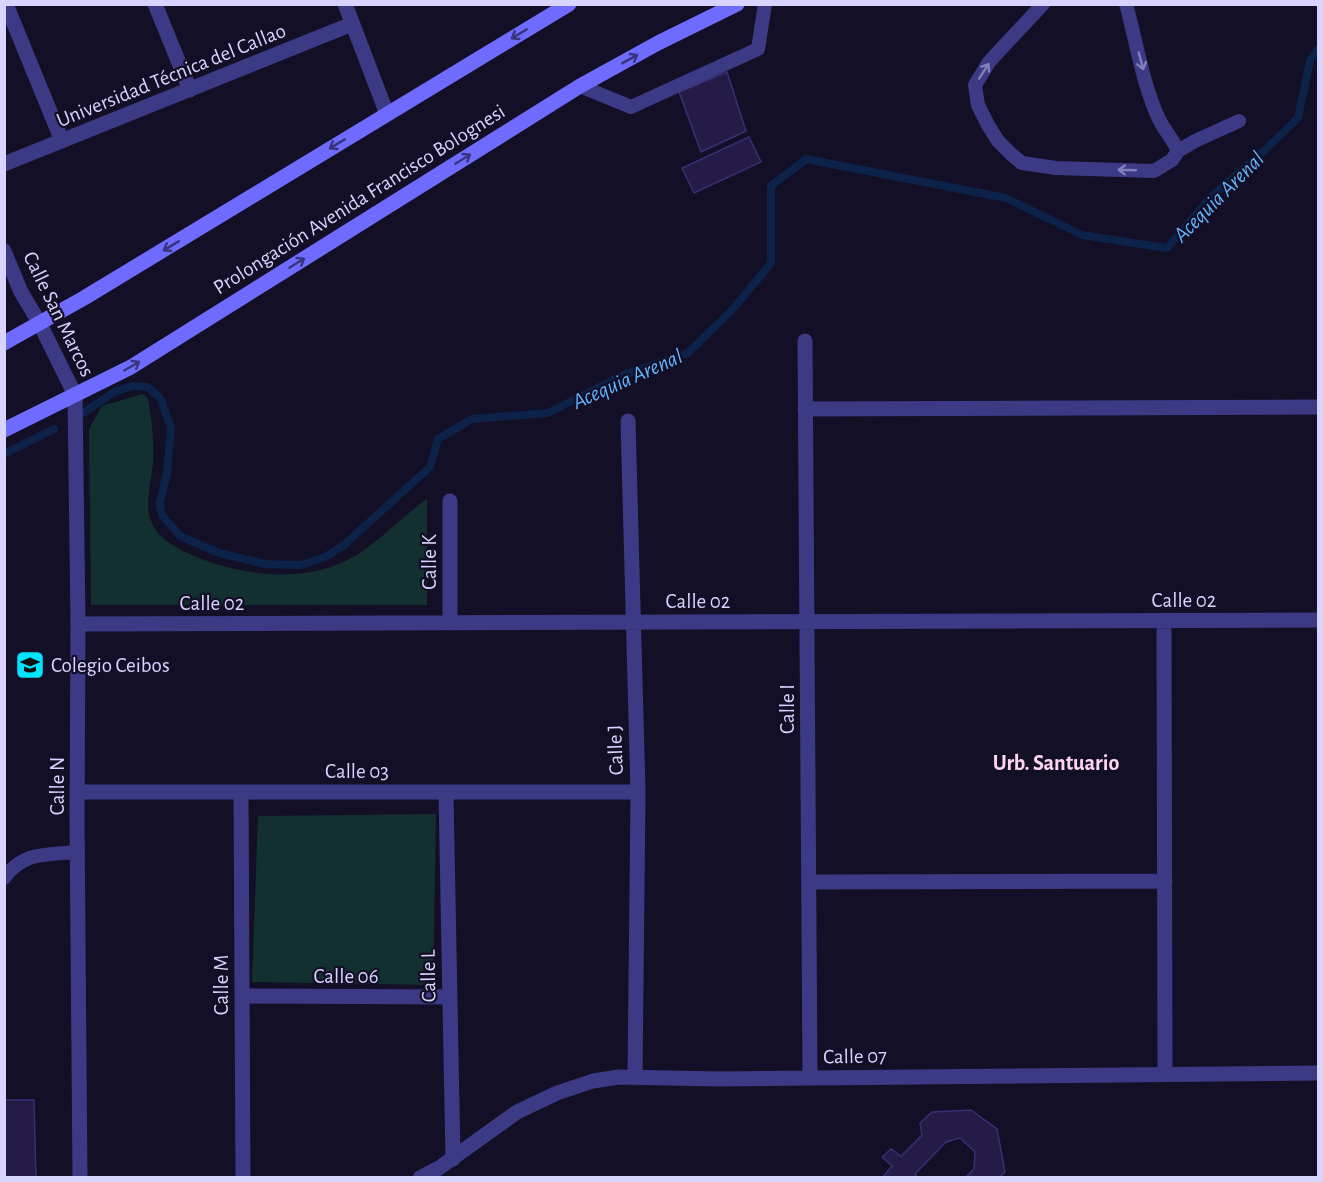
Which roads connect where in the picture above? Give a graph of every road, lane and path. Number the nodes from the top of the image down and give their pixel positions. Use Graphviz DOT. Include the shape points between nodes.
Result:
graph roads {
  1 [pos="6,4"];
  2 [pos="155,4"];
  3 [pos="345,4"];
  4 [pos="569,4"];
  5 [pos="737,4"];
  6 [pos="765,4"];
  7 [pos="1043,4"];
  8 [pos="1126,4"];
  9 [pos="352,24"];
  10 [pos="580,86"];
  11 [pos="190,90"];
  12 [pos="387,114"];
  13 [pos="1239,121"];
  14 [pos="62,141"];
  15 [pos="1178,151"];
  16 [pos="4,164"];
  17 [pos="4,251"];
  18 [pos="40,324"];
  19 [pos="805,341"];
  20 [pos="4,343"];
  21 [pos="75,395"];
  22 [pos="1318,407"];
  23 [pos="805,409"];
  24 [pos="628,421"];
  25 [pos="4,430"];
  26 [pos="450,501"];
  27 [pos="1318,620"];
  28 [pos="1164,621"];
  29 [pos="807,622"];
  30 [pos="450,623"];
  31 [pos="633,623"];
  32 [pos="78,624"];
  33 [pos="77,792"];
  34 [pos="241,792"];
  35 [pos="446,792"];
  36 [pos="638,792"];
  37 [pos="78,852"];
  38 [pos="4,878"];
  39 [pos="1165,881"];
  40 [pos="809,882"];
  41 [pos="242,996"];
  42 [pos="450,998"];
  43 [pos="1318,1073"];
  44 [pos="1165,1074"];
  45 [pos="810,1077"];
  46 [pos="635,1078"];
  47 [pos="453,1159"];
  48 [pos="80,1178"];
  49 [pos="243,1178"];
  50 [pos="420,1178"];
  1 -- 14 [label="street"];
  2 -- 11 [label="street"];
  3 -- 9 [label="street"];
  4 -- 12 [label="main road, one-way"];
  10 -- 5 [label="main road, Prolongación Avenida Francisco Bolognesi, one-way"];
  6 -- 10 [label="lane" via="758,49 631,107"];
  15 -- 7 [label="lane, one-way" via="1172,160 1154,171 1056,168 1022,163 998,141 978,105 975,85 989,62"];
  8 -- 15 [label="lane, one-way" via="1159,119"];
  9 -- 11 [label="street, Universidad Técnica del Callao"];
  9 -- 12 [label="street"];
  21 -- 10 [label="main road, Prolongación Avenida Francisco Bolognesi, one-way" via="131,367"];
  11 -- 14 [label="street, Universidad Técnica del Callao"];
  12 -- 18 [label="main road, one-way"];
  13 -- 15 [label="lane"];
  14 -- 16 [label="street, Universidad Técnica del Callao"];
  17 -- 18 [label="street, Calle San Marcos"];
  18 -- 20 [label="main road"];
  18 -- 21 [label="street, Calle San Marcos"];
  19 -- 23 [label="street, Calle I"];
  21 -- 25 [label="main road, Prolongación Avenida Francisco Bolognesi"];
  21 -- 32 [label="street, Calle N"];
  22 -- 23 [label="street"];
  23 -- 29 [label="street, Calle I"];
  24 -- 31 [label="street, Calle J"];
  26 -- 30 [label="street, Calle K"];
  27 -- 28 [label="street, Calle 02"];
  28 -- 29 [label="street, Calle 02"];
  28 -- 39 [label="street"];
  29 -- 31 [label="street, Calle 02"];
  29 -- 40 [label="street, Calle I"];
  30 -- 31 [label="street, Calle 02"];
  30 -- 32 [label="street, Calle 02"];
  31 -- 36 [label="street, Calle J"];
  32 -- 33 [label="street, Calle N"];
  33 -- 34 [label="street, Calle 03"];
  33 -- 37 [label="street, Calle N"];
  34 -- 35 [label="street, Calle 03"];
  34 -- 41 [label="street, Calle M"];
  35 -- 36 [label="street, Calle 03"];
  35 -- 42 [label="street, Calle L"];
  36 -- 46 [label="street, Calle J"];
  37 -- 38 [label="lane" via="34,856 13,866"];
  37 -- 48 [label="street, Calle N"];
  39 -- 40 [label="street"];
  39 -- 44 [label="street"];
  40 -- 45 [label="street, Calle I"];
  41 -- 42 [label="street, Calle 06"];
  41 -- 49 [label="street, Calle M"];
  42 -- 47 [label="street, Calle L"];
  43 -- 44 [label="street, Calle 07"];
  44 -- 45 [label="street, Calle 07"];
  45 -- 46 [label="street, Calle 07"];
  46 -- 47 [label="street, Calle 07" via="593,1081 556,1093 517,1113"];
  47 -- 50 [label="street, Calle 07"];
}
